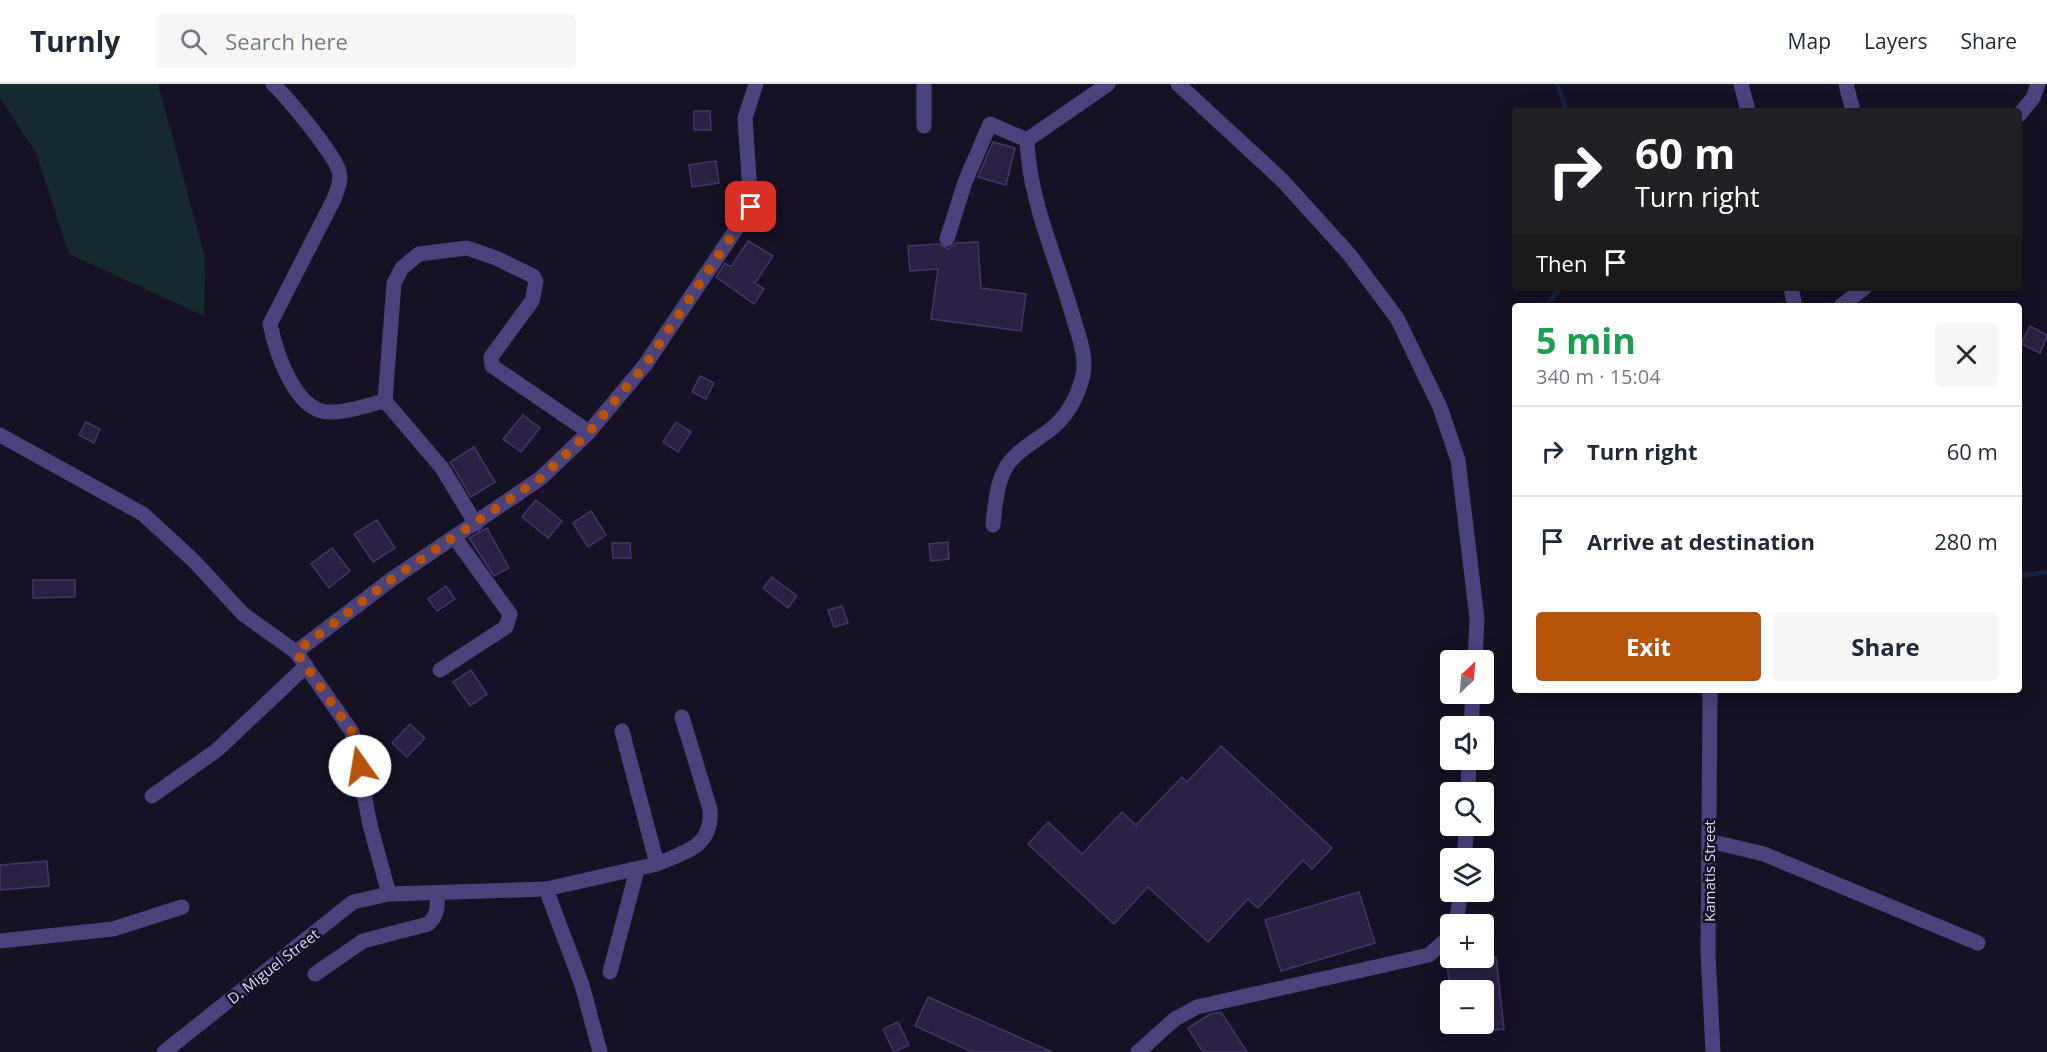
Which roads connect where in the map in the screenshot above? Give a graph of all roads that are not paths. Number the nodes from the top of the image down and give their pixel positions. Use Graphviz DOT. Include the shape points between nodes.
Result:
graph roads {
  1 [pos="273,84"];
  2 [pos="756,84"];
  3 [pos="924,84"];
  4 [pos="1108,84"];
  5 [pos="1178,84"];
  6 [pos="1741,84"];
  7 [pos="1846,84"];
  8 [pos="2038,84"];
  9 [pos="1747,108"];
  10 [pos="1852,108"];
  11 [pos="2022,111"];
  12 [pos="924,126"];
  13 [pos="1027,140"];
  14 [pos="947,239"];
  15 [pos="1860,291"];
  16 [pos="1845,303"];
  17 [pos="385,401"];
  18 [pos="589,432"];
  19 [pos="0,435"];
  20 [pos="476,524"];
  21 [pos="993,525"];
  22 [pos="455,538"];
  23 [pos="1475,650"];
  24 [pos="296,652"];
  25 [pos="306,666"];
  26 [pos="440,670"];
  27 [pos="1710,693"];
  28 [pos="682,717"];
  29 [pos="622,731"];
  30 [pos="152,796"];
  31 [pos="1709,841"];
  32 [pos="657,864"];
  33 [pos="638,870"];
  34 [pos="546,889"];
  35 [pos="437,893"];
  36 [pos="388,894"];
  37 [pos="182,907"];
  38 [pos="0,941"];
  39 [pos="1978,943"];
  40 [pos="1440,945"];
  41 [pos="609,972"];
  42 [pos="315,974"];
  43 [pos="1715,1050"];
  44 [pos="164,1052"];
  45 [pos="600,1052"];
  46 [pos="1138,1052"];
  1 -- 17 [label="street" via="329,154 339,171 340,183 270,324 273,338 296,392 309,408 329,412"];
  2 -- 18 [label="street" via="745,118 751,207 645,365"];
  3 -- 12 [label="street"];
  4 -- 13 [label="street"];
  5 -- 23 [label="street" via="1282,180 1349,254 1397,318 1440,407 1458,460 1477,619"];
  6 -- 9 [label="street"];
  7 -- 10 [label="street"];
  8 -- 11 [label="street"];
  13 -- 14 [label="street" via="990,124 964,182"];
  13 -- 21 [label="street" via="1030,181 1062,276 1084,357 1083,372 1069,408 1050,430 1017,453 1004,470"];
  15 -- 16 [label="street"];
  17 -- 18 [label="street" via="394,283 402,268 420,254 467,248 533,276 536,282 532,301 491,357 492,366"];
  17 -- 20 [label="street" via="442,468"];
  18 -- 20 [label="street" via="541,478"];
  19 -- 24 [label="street" via="143,514 243,614"];
  20 -- 22 [label="street"];
  22 -- 24 [label="street" via="392,579"];
  22 -- 26 [label="street" via="510,619 506,627"];
  24 -- 25 [label="street"];
  25 -- 30 [label="street" via="217,750"];
  25 -- 36 [label="street" via="352,732"];
  27 -- 31 [label="street, Kamatis Street"];
  28 -- 32 [label="street, D. Miguel Street" via="711,824 700,844"];
  29 -- 32 [label="street"];
  31 -- 39 [label="street" via="1764,854"];
  31 -- 43 [label="street, Kamatis Street" via="1708,952"];
  32 -- 33 [label="street, D. Miguel Street"];
  33 -- 34 [label="street, D. Miguel Street"];
  33 -- 41 [label="street"];
  34 -- 35 [label="street, D. Miguel Street"];
  34 -- 45 [label="street" via="582,986"];
  35 -- 36 [label="street, D. Miguel Street"];
  35 -- 42 [label="street" via="438,907 428,924 363,941"];
  36 -- 44 [label="street, D. Miguel Street" via="353,902"];
  37 -- 38 [label="street" via="113,929"];
  40 -- 46 [label="street" via="1429,955 1197,1007 1174,1019"];
}
